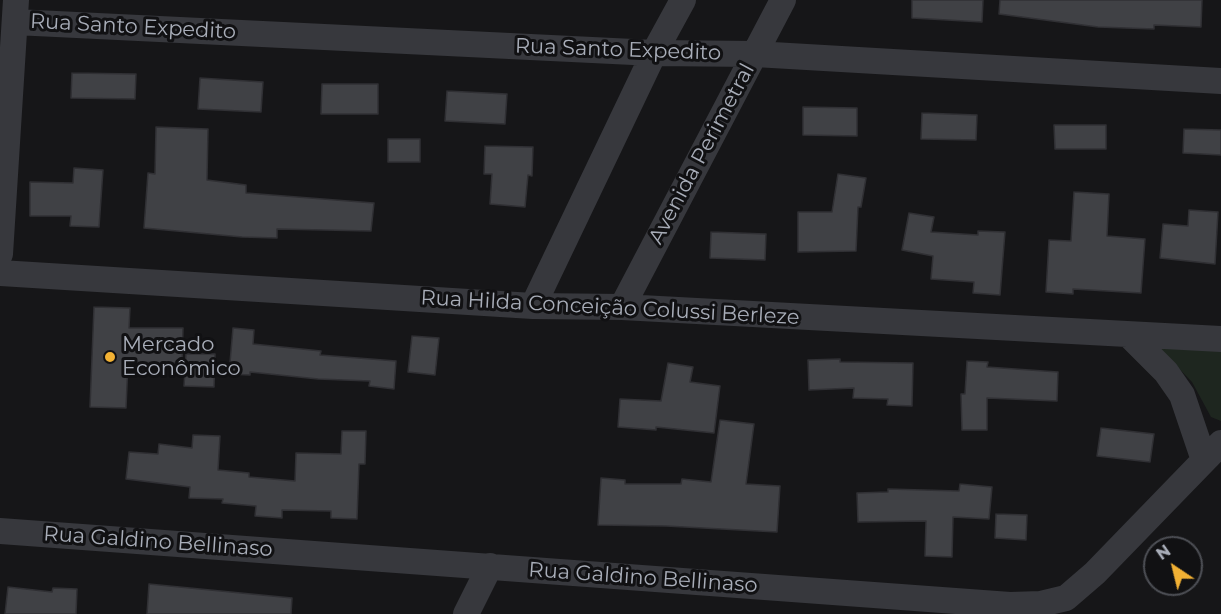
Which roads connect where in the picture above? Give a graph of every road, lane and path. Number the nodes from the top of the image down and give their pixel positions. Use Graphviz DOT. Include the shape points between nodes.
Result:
graph roads {
  1 [pos="683,0"];
  2 [pos="783,0"];
  3 [pos="16,11"];
  4 [pos="654,53"];
  5 [pos="755,54"];
  6 [pos="1221,81"];
  7 [pos="0,254"];
  8 [pos="0,273"];
  9 [pos="532,306"];
  10 [pos="622,307"];
  11 [pos="1130,336"];
  12 [pos="1221,339"];
  13 [pos="1213,451"];
  14 [pos="0,531"];
  15 [pos="490,566"];
  16 [pos="466,614"];
  1 -- 4 [label="street"];
  2 -- 5 [label="street, Avenida Perimetral"];
  3 -- 4 [label="street, Rua Santo Expedito"];
  3 -- 7 [label="street"];
  4 -- 5 [label="street, Rua Santo Expedito"];
  4 -- 9 [label="street"];
  5 -- 6 [label="street, Rua Santo Expedito"];
  5 -- 10 [label="street, Avenida Perimetral"];
  8 -- 9 [label="street, Rua Hilda Conceição Colussi Berleze"];
  9 -- 10 [label="street, Rua Hilda Conceição Colussi Berleze"];
  10 -- 11 [label="street, Rua Hilda Conceição Colussi Berleze"];
  11 -- 12 [label="street, Rua Hilda Conceição Colussi Berleze"];
  11 -- 13 [label="street" via="1166,372"];
  13 -- 15 [label="street, Rua Galdino Bellinaso" via="1095,573 1066,597 1041,604"];
  14 -- 15 [label="street, Rua Galdino Bellinaso"];
  15 -- 16 [label="street"];
}
